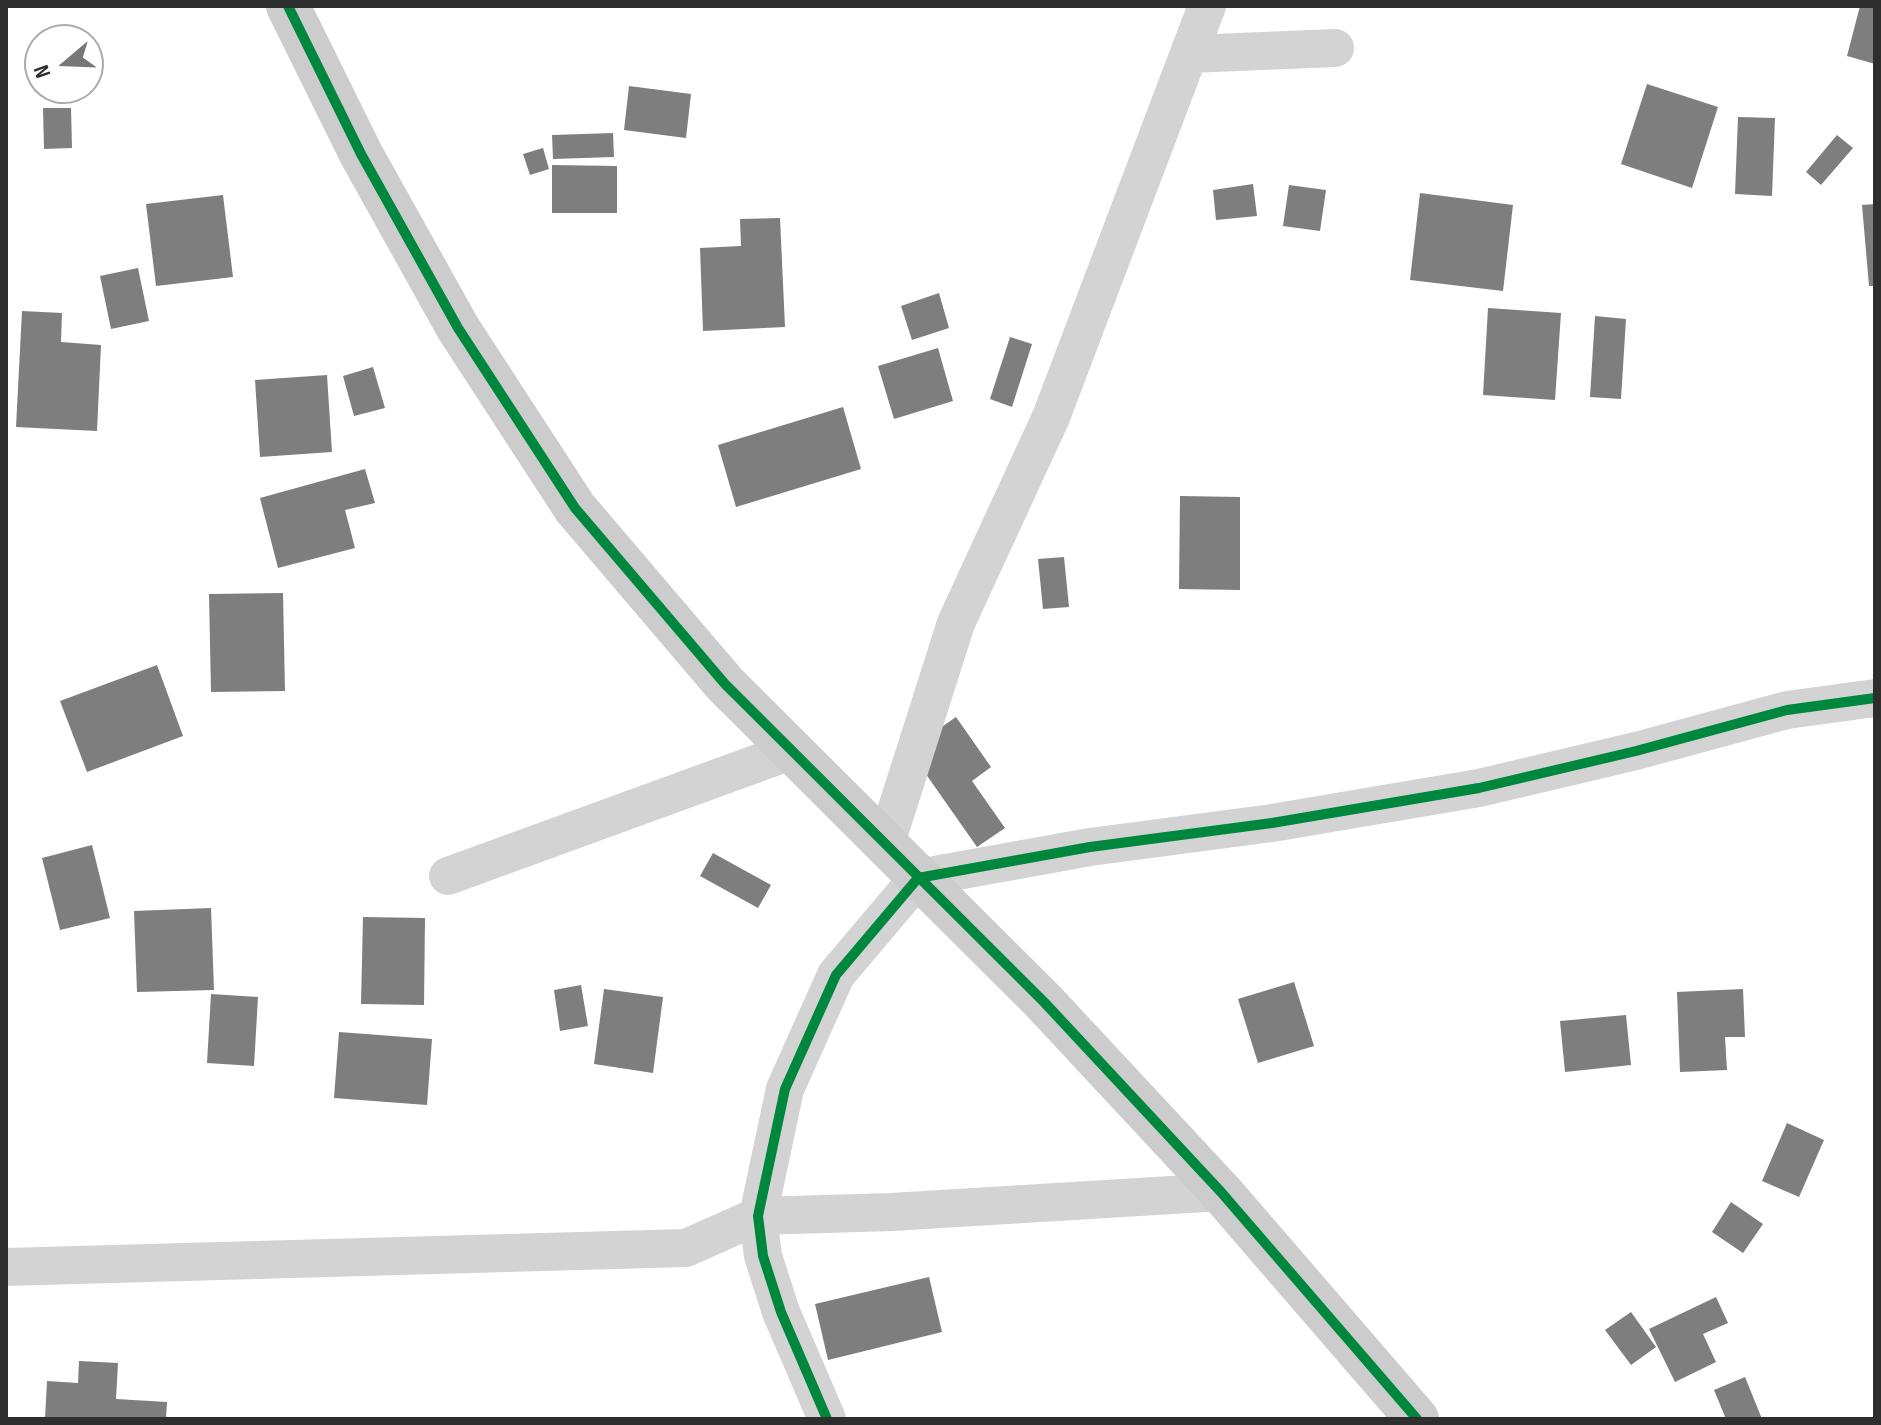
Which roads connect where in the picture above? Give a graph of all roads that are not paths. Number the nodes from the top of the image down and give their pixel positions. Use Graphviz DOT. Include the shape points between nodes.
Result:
graph roads {
  1 [pos="288,6"];
  2 [pos="1207,6"];
  3 [pos="1335,48"];
  4 [pos="1190,54"];
  5 [pos="1875,698"];
  6 [pos="791,751"];
  7 [pos="885,846"];
  8 [pos="448,876"];
  9 [pos="918,878"];
  10 [pos="1221,1192"];
  11 [pos="758,1216"];
  12 [pos="6,1267"];
  13 [pos="827,1419"];
  14 [pos="1417,1419"];
  1 -- 6 [label="street" via="361,154 458,328 575,508 725,684"];
  2 -- 4 [label="street"];
  3 -- 4 [label="street"];
  4 -- 7 [label="street" via="1051,417 956,623"];
  5 -- 9 [label="street" via="1787,710 1479,788"];
  6 -- 7 [label="street"];
  6 -- 8 [label="street"];
  7 -- 9 [label="street"];
  9 -- 10 [label="street" via="1044,1002"];
  9 -- 11 [label="street" via="836,975 785,1089"];
  10 -- 11 [label="street"];
  10 -- 14 [label="street"];
  11 -- 12 [label="street" via="686,1248"];
  11 -- 13 [label="street" via="763,1256 781,1312"];
}
